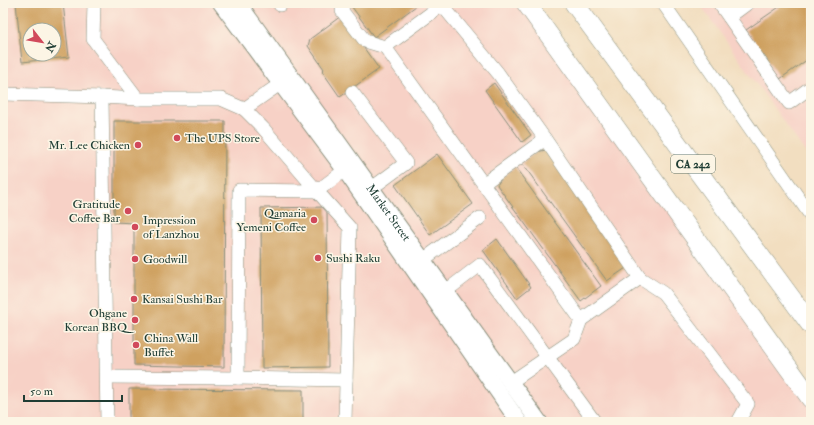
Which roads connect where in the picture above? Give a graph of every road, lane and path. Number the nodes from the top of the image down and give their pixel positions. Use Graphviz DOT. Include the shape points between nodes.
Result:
graph roads {
  1 [pos="94,3"];
  2 [pos="221,3"];
  3 [pos="238,3"];
  4 [pos="279,3"];
  5 [pos="283,3"];
  6 [pos="343,3"];
  7 [pos="526,3"];
  8 [pos="574,3"];
  9 [pos="663,3"];
  10 [pos="718,3"];
  11 [pos="748,3"];
  12 [pos="442,4"];
  13 [pos="729,17"];
  14 [pos="385,47"];
  15 [pos="280,84"];
  16 [pos="811,88"];
  17 [pos="352,92"];
  18 [pos="3,94"];
  19 [pos="102,97"];
  20 [pos="138,99"];
  21 [pos="244,109"];
  22 [pos="545,139"];
  23 [pos="345,170"];
  24 [pos="483,184"];
  25 [pos="372,188"];
  26 [pos="317,191"];
  27 [pos="811,216"];
  28 [pos="480,218"];
  29 [pos="423,260"];
  30 [pos="640,278"];
  31 [pos="446,291"];
  32 [pos="581,320"];
  33 [pos="811,325"];
  34 [pos="548,357"];
  35 [pos="107,377"];
  36 [pos="238,378"];
  37 [pos="346,380"];
  38 [pos="511,382"];
  39 [pos="811,399"];
  40 [pos="107,422"];
  41 [pos="345,422"];
  42 [pos="519,422"];
  43 [pos="539,422"];
  44 [pos="595,422"];
  45 [pos="738,422"];
  1 -- 20 [label="lane" via="93,39"];
  2 -- 15 [label="main road, Market Street"];
  3 -- 25 [label="main road, Market Street"];
  4 -- 5 [label="lane"];
  6 -- 14 [label="lane" via="342,11 365,41"];
  7 -- 39 [label="highway"];
  8 -- 33 [label="highway, CA 242"];
  9 -- 27 [label="lane"];
  10 -- 13 [label="lane"];
  11 -- 13 [label="lane"];
  12 -- 14 [label="lane"];
  12 -- 22 [label="lane" via="498,73"];
  13 -- 16 [label="lane" via="789,103"];
  14 -- 24 [label="lane"];
  15 -- 21 [label="lane"];
  15 -- 23 [label="main road, Market Street"];
  17 -- 25 [label="lane" via="406,163"];
  18 -- 19 [label="lane"];
  19 -- 20 [label="lane"];
  19 -- 35 [label="lane"];
  20 -- 21 [label="lane" via="221,99"];
  21 -- 26 [label="lane"];
  22 -- 24 [label="lane"];
  22 -- 30 [label="lane"];
  23 -- 26 [label="lane"];
  23 -- 42 [label="main road, Market Street"];
  24 -- 32 [label="lane"];
  25 -- 29 [label="main road, Market Street"];
  26 -- 36 [label="lane" via="239,190"];
  26 -- 37 [label="lane" via="350,228"];
  28 -- 29 [label="lane"];
  29 -- 31 [label="main road, Market Street"];
  30 -- 32 [label="lane"];
  30 -- 45 [label="lane" via="663,293 748,404"];
  31 -- 34 [label="lane" via="480,265"];
  31 -- 38 [label="main road, Market Street"];
  32 -- 34 [label="lane" via="574,339"];
  34 -- 38 [label="lane"];
  34 -- 44 [label="lane"];
  35 -- 36 [label="lane"];
  35 -- 40 [label="lane"];
  36 -- 37 [label="lane"];
  37 -- 41 [label="lane"];
  38 -- 43 [label="main road, Market Street"];
}
